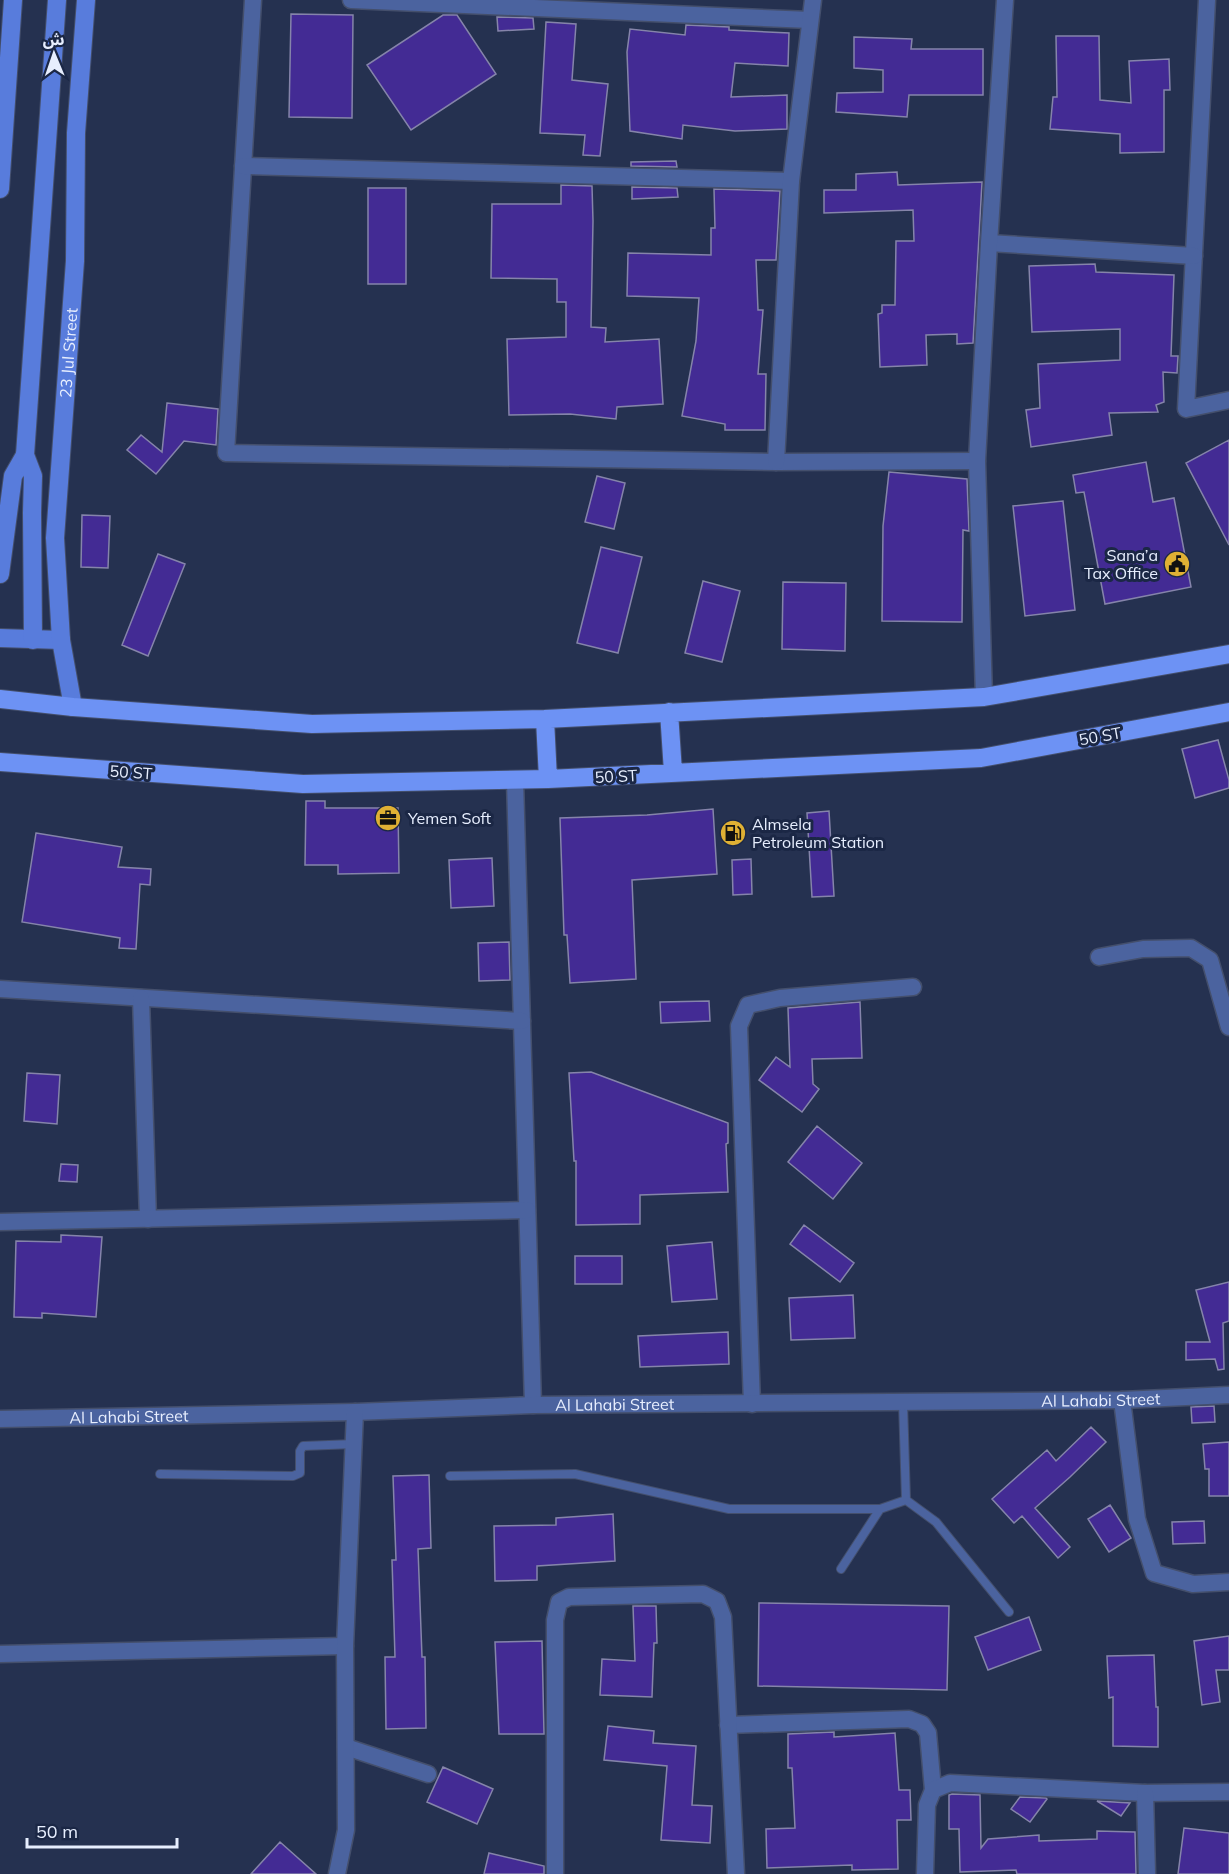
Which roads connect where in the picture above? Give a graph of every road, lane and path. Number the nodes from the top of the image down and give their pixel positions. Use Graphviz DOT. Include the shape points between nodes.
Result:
graph roads {
  1 [pos="13,0"];
  2 [pos="57,0"];
  3 [pos="86,0"];
  4 [pos="253,0"];
  5 [pos="351,0"];
  6 [pos="813,0"];
  7 [pos="1005,0"];
  8 [pos="1207,0"];
  9 [pos="810,20"];
  10 [pos="243,166"];
  11 [pos="791,181"];
  12 [pos="0,189"];
  13 [pos="989,243"];
  14 [pos="1194,256"];
  15 [pos="1229,400"];
  16 [pos="25,455"];
  17 [pos="977,461"];
  18 [pos="776,462"];
  19 [pos="0,574"];
  20 [pos="0,638"];
  21 [pos="33,640"];
  22 [pos="61,640"];
  23 [pos="1229,654"];
  24 [pos="984,697"];
  25 [pos="0,699"];
  26 [pos="73,706"];
  27 [pos="669,712"];
  28 [pos="1229,712"];
  29 [pos="545,719"];
  30 [pos="0,762"];
  31 [pos="673,772"];
  32 [pos="548,779"];
  33 [pos="515,781"];
  34 [pos="1100,957"];
  35 [pos="913,987"];
  36 [pos="0,989"];
  37 [pos="141,998"];
  38 [pos="522,1021"];
  39 [pos="1229,1027"];
  40 [pos="527,1210"];
  41 [pos="148,1219"];
  42 [pos="0,1222"];
  43 [pos="1229,1395"];
  44 [pos="1122,1400"];
  45 [pos="903,1402"];
  46 [pos="752,1404"];
  47 [pos="533,1405"];
  48 [pos="355,1412"];
  49 [pos="0,1419"];
  50 [pos="354,1444"];
  51 [pos="160,1474"];
  52 [pos="450,1476"];
  53 [pos="906,1500"];
  54 [pos="880,1509"];
  55 [pos="841,1569"];
  56 [pos="1229,1582"];
  57 [pos="1009,1612"];
  58 [pos="345,1646"];
  59 [pos="0,1654"];
  60 [pos="729,1725"];
  61 [pos="346,1746"];
  62 [pos="428,1774"];
  63 [pos="933,1790"];
  64 [pos="1229,1792"];
  65 [pos="1144,1793"];
  66 [pos="337,1874"];
  67 [pos="555,1874"];
  68 [pos="736,1874"];
  69 [pos="925,1874"];
  70 [pos="1147,1874"];
  1 -- 12 [label="street"];
  2 -- 16 [label="street"];
  3 -- 22 [label="street, 23 Jul Street" via="76,134 75,261 55,538"];
  4 -- 10 [label="street"];
  5 -- 9 [label="street"];
  6 -- 9 [label="street"];
  7 -- 13 [label="street"];
  8 -- 14 [label="street"];
  9 -- 11 [label="street"];
  10 -- 11 [label="street"];
  10 -- 18 [label="street" via="226,453"];
  11 -- 18 [label="street"];
  13 -- 14 [label="street"];
  13 -- 17 [label="street"];
  14 -- 15 [label="street" via="1186,409"];
  16 -- 19 [label="street" via="13,476"];
  16 -- 21 [label="street" via="33,476"];
  17 -- 18 [label="street"];
  17 -- 24 [label="street"];
  20 -- 21 [label="street"];
  21 -- 22 [label="street"];
  22 -- 26 [label="street, 23 Jul Street"];
  23 -- 24 [label="main road"];
  24 -- 27 [label="main road"];
  25 -- 26 [label="main road"];
  26 -- 29 [label="main road" via="312,724"];
  27 -- 29 [label="main road"];
  27 -- 31 [label="main road"];
  28 -- 31 [label="main road, 50 ST" via="981,758"];
  29 -- 32 [label="main road"];
  30 -- 33 [label="main road, 50 ST" via="303,784"];
  31 -- 32 [label="main road, 50 ST"];
  32 -- 33 [label="main road, 50 ST"];
  33 -- 38 [label="street"];
  34 -- 39 [label="street" via="1191,948 1210,960"];
  35 -- 46 [label="street" via="769,1000 748,1005 739,1026"];
  36 -- 37 [label="street"];
  37 -- 38 [label="street"];
  37 -- 41 [label="street"];
  38 -- 40 [label="street"];
  40 -- 41 [label="street"];
  40 -- 47 [label="street"];
  41 -- 42 [label="street"];
  43 -- 44 [label="street, Al Lahabi Street"];
  44 -- 45 [label="street, Al Lahabi Street"];
  44 -- 56 [label="street" via="1137,1519 1154,1574 1193,1584"];
  45 -- 46 [label="street, Al Lahabi Street"];
  45 -- 53 [label="lane"];
  46 -- 47 [label="street, Al Lahabi Street"];
  47 -- 48 [label="street, Al Lahabi Street"];
  48 -- 49 [label="street, Al Lahabi Street"];
  48 -- 50 [label="street"];
  50 -- 51 [label="lane" via="303,1446 300,1473 294,1476"];
  50 -- 58 [label="street"];
  52 -- 54 [label="lane" via="575,1474 729,1509"];
  53 -- 54 [label="lane"];
  53 -- 57 [label="lane" via="936,1522"];
  54 -- 55 [label="lane"];
  58 -- 59 [label="street"];
  58 -- 61 [label="street"];
  60 -- 63 [label="street" via="909,1719 922,1724 928,1733"];
  60 -- 67 [label="street" via="723,1617 717,1601 703,1594 570,1597 559,1602 555,1620"];
  60 -- 68 [label="street"];
  61 -- 62 [label="street"];
  61 -- 66 [label="street" via="346,1830"];
  63 -- 65 [label="street" via="950,1784"];
  63 -- 69 [label="street" via="927,1805"];
  64 -- 65 [label="street"];
  65 -- 70 [label="street"];
}
